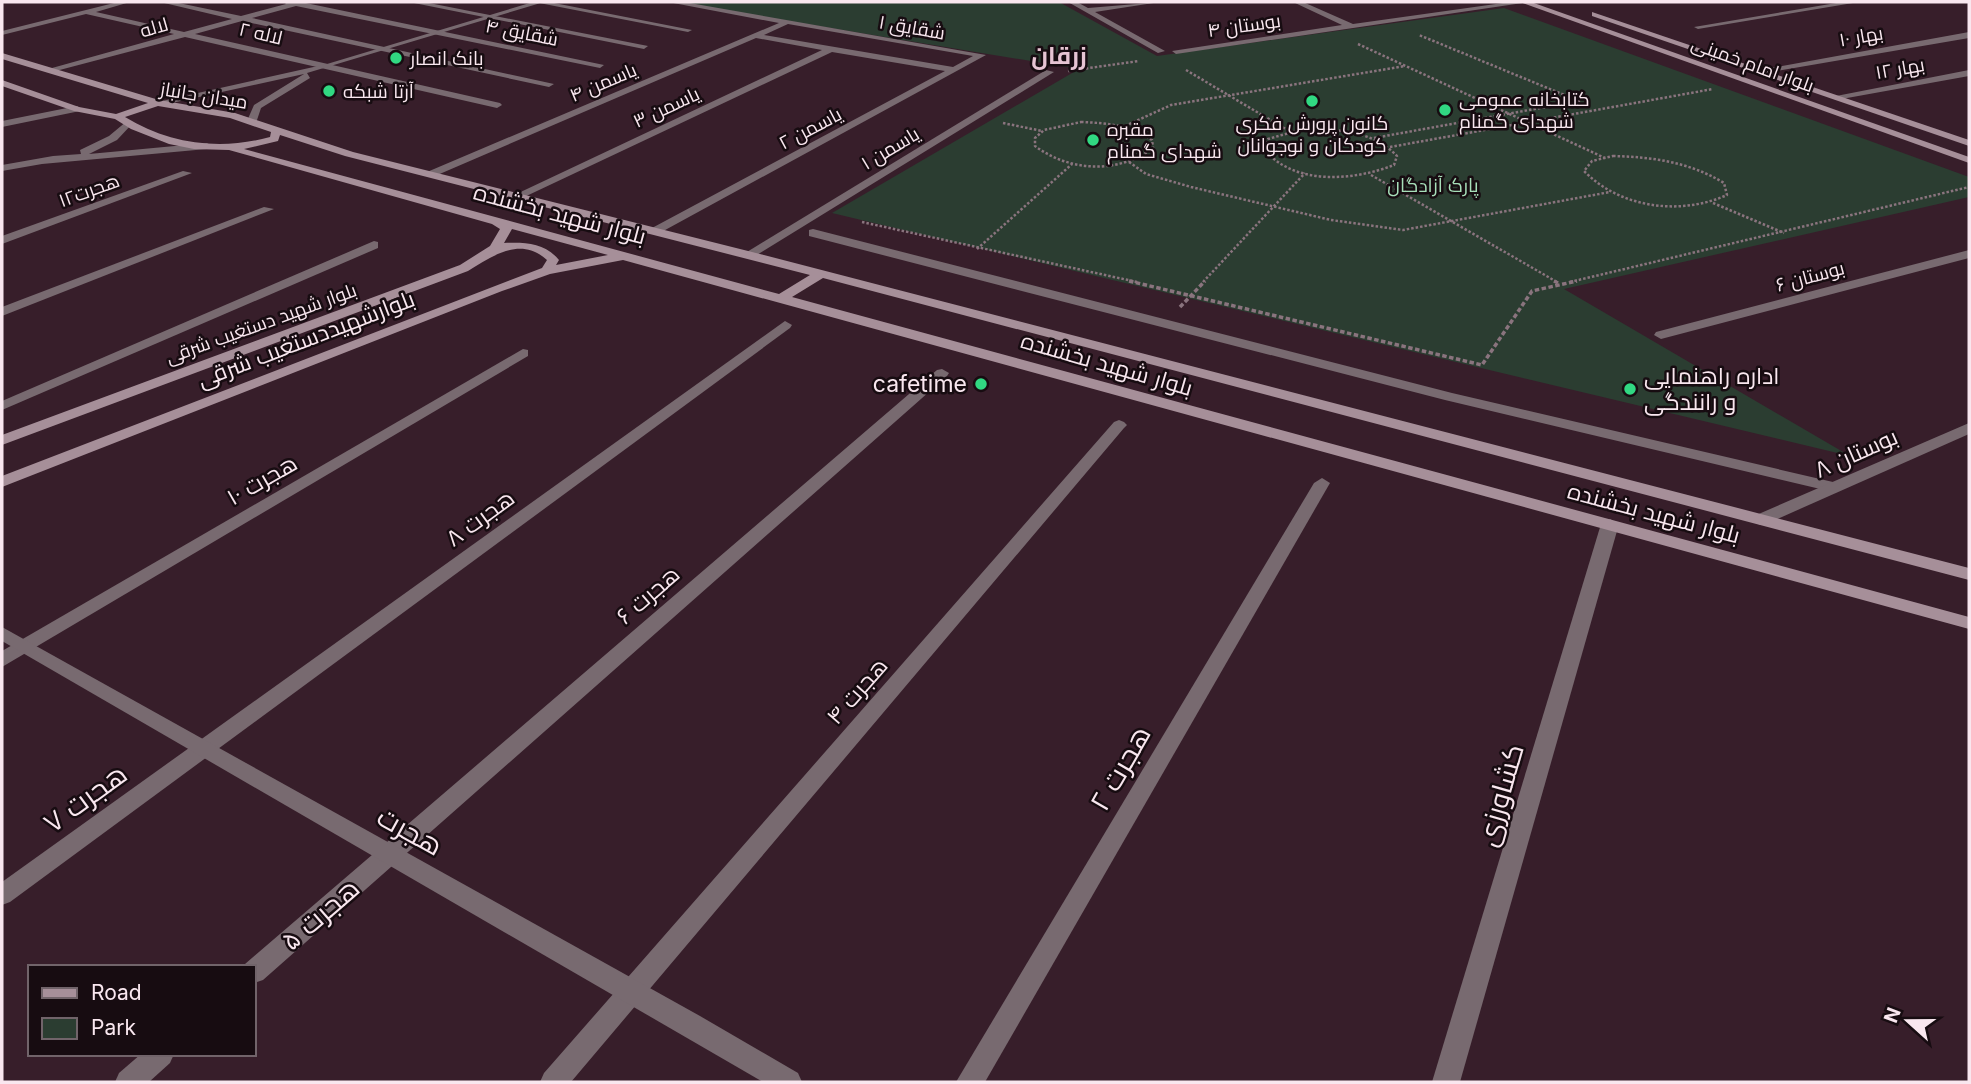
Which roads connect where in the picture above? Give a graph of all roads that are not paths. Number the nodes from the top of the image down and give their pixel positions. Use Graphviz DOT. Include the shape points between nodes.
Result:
graph roads {
  1 [pos="126,2"];
  2 [pos="164,2"];
  3 [pos="295,2"];
  4 [pos="412,2"];
  5 [pos="526,2"];
  6 [pos="539,2"];
  7 [pos="672,2"];
  8 [pos="1072,2"];
  9 [pos="1156,2"];
  10 [pos="1297,2"];
  11 [pos="1525,2"];
  12 [pos="1855,2"];
  13 [pos="1088,10"];
  14 [pos="1584,10"];
  15 [pos="86,12"];
  16 [pos="505,12"];
  17 [pos="489,16"];
  18 [pos="243,18"];
  19 [pos="787,22"];
  20 [pos="1351,26"];
  21 [pos="1698,27"];
  22 [pos="688,30"];
  23 [pos="2,33"];
  24 [pos="437,33"];
  25 [pos="186,34"];
  26 [pos="1969,35"];
  27 [pos="756,36"];
  28 [pos="644,46"];
  29 [pos="384,49"];
  30 [pos="831,49"];
  31 [pos="1161,51"];
  32 [pos="1176,51"];
  33 [pos="982,55"];
  34 [pos="2,56"];
  35 [pos="600,65"];
  36 [pos="329,66"];
  37 [pos="55,70"];
  38 [pos="954,70"];
  39 [pos="1759,71"];
  40 [pos="1049,72"];
  41 [pos="1969,73"];
  42 [pos="2,83"];
  43 [pos="549,84"];
  44 [pos="1836,97"];
  45 [pos="159,103"];
  46 [pos="497,105"];
  47 [pos="77,108"];
  48 [pos="123,121"];
  49 [pos="252,121"];
  50 [pos="2,124"];
  51 [pos="277,131"];
  52 [pos="1969,144"];
  53 [pos="207,146"];
  54 [pos="233,149"];
  55 [pos="1969,160"];
  56 [pos="43,161"];
  57 [pos="2,168"];
  58 [pos="187,173"];
  59 [pos="432,174"];
  60 [pos="516,197"];
  61 [pos="268,209"];
  62 [pos="495,220"];
  63 [pos="656,231"];
  64 [pos="813,233"];
  65 [pos="2,240"];
  66 [pos="374,245"];
  67 [pos="495,248"];
  68 [pos="1969,254"];
  69 [pos="748,255"];
  70 [pos="631,256"];
  71 [pos="547,271"];
  72 [pos="821,274"];
  73 [pos="782,298"];
  74 [pos="2,312"];
  75 [pos="785,326"];
  76 [pos="1661,335"];
  77 [pos="523,353"];
  78 [pos="942,373"];
  79 [pos="2,406"];
  80 [pos="1119,425"];
  81 [pos="1969,428"];
  82 [pos="2,440"];
  83 [pos="2,482"];
  84 [pos="1322,483"];
  85 [pos="1833,488"];
  86 [pos="1760,520"];
  87 [pos="1610,524"];
  88 [pos="1969,574"];
  89 [pos="1969,623"];
  90 [pos="2,633"];
  91 [pos="24,646"];
  92 [pos="2,660"];
  93 [pos="203,750"];
  94 [pos="387,855"];
  95 [pos="2,895"];
  96 [pos="256,970"];
  97 [pos="633,990"];
  98 [pos="159,1056"];
  99 [pos="129,1082"];
  100 [pos="554,1082"];
  101 [pos="788,1082"];
  102 [pos="970,1082"];
  103 [pos="1446,1082"];
  1 -- 15 [label="street"];
  2 -- 18 [label="street"];
  3 -- 18 [label="street, لاله"];
  3 -- 24 [label="street, شقایق ۴"];
  4 -- 17 [label="street"];
  5 -- 16 [label="street"];
  6 -- 16 [label="street"];
  6 -- 22 [label="street"];
  7 -- 19 [label="street, شقایق ۱"];
  8 -- 13 [label="street"];
  9 -- 13 [label="street"];
  10 -- 20 [label="street"];
  11 -- 20 [label="street, بوستان ۴"];
  11 -- 55 [label="main road, بلوار امام خمینی"];
  12 -- 21 [label="street"];
  13 -- 31 [label="street"];
  14 -- 39 [label="main road, بلوار امام خمینی"];
  15 -- 23 [label="street"];
  15 -- 25 [label="street, لاله ۲"];
  16 -- 17 [label="street"];
  17 -- 24 [label="street"];
  17 -- 28 [label="street"];
  18 -- 25 [label="street, لاله"];
  18 -- 29 [label="street"];
  19 -- 27 [label="street, یاسمن ۴"];
  19 -- 33 [label="street, شقایق ۱"];
  20 -- 32 [label="street, بوستان ۴"];
  24 -- 29 [label="street"];
  24 -- 35 [label="street, شقایق ۴"];
  25 -- 36 [label="street, لاله ۲"];
  25 -- 37 [label="street, لاله"];
  26 -- 39 [label="street, بهار ۱۰"];
  27 -- 30 [label="street"];
  27 -- 59 [label="street, یاسمن ۴"];
  29 -- 36 [label="street"];
  29 -- 43 [label="street"];
  30 -- 38 [label="street"];
  30 -- 60 [label="street, یاسمن ۳"];
  33 -- 38 [label="street, یاسمن ۲"];
  34 -- 37 [label="main road"];
  36 -- 45 [label="street"];
  36 -- 46 [label="street, لاله ۲"];
  36 -- 49 [label="street" via="257,107"];
  37 -- 45 [label="main road"];
  38 -- 63 [label="street, یاسمن ۲"];
  39 -- 44 [label="main road, بلوار امام خمینی"];
  40 -- 69 [label="street, یاسمن ۱"];
  41 -- 44 [label="street, بهار ۱۲"];
  42 -- 47 [label="main road"];
  44 -- 52 [label="main road, بلوار امام خمینی"];
  45 -- 48 [label="main road, میدان جانباز" via="125,112"];
  45 -- 49 [label="main road, میدان جانباز"];
  47 -- 48 [label="main road"];
  47 -- 50 [label="street"];
  48 -- 53 [label="main road, میدان جانباز" via="167,139"];
  48 -- 56 [label="street" via="113,138 82,153"];
  49 -- 51 [label="main road, میدان جانباز"];
  51 -- 54 [label="main road, میدان جانباز" via="274,139"];
  51 -- 59 [label="main road, بلوار شهید بخشنده"];
  53 -- 54 [label="main road, میدان جانباز"];
  53 -- 56 [label="street"];
  54 -- 62 [label="main road, بلوار شهید بخشنده"];
  56 -- 57 [label="street"];
  58 -- 65 [label="street, هجرت۱۲"];
  59 -- 60 [label="main road, بلوار شهید بخشنده"];
  60 -- 63 [label="main road, بلوار شهید بخشنده"];
  61 -- 74 [label="street"];
  62 -- 67 [label="main road" via="507,228"];
  62 -- 70 [label="main road, بلوار شهید بخشنده"];
  63 -- 69 [label="main road, بلوار شهید بخشنده"];
  64 -- 85 [label="street" via="1450,397"];
  66 -- 79 [label="street"];
  67 -- 71 [label="main road" via="543,251 553,260"];
  67 -- 82 [label="main road, بلوار شهید دستغیب شرقی" via="464,268"];
  68 -- 76 [label="street, بوستان ۶"];
  69 -- 72 [label="main road, بلوار شهید بخشنده"];
  70 -- 71 [label="main road, بلوارشهیددستغیب شرقی"];
  70 -- 73 [label="main road, بلوار شهید بخشنده"];
  71 -- 83 [label="main road, بلوارشهیددستغیب شرقی"];
  72 -- 73 [label="main road"];
  72 -- 86 [label="main road, بلوار شهید بخشنده"];
  73 -- 87 [label="main road, بلوار شهید بخشنده"];
  75 -- 93 [label="street, هجرت ۸"];
  77 -- 91 [label="street, هجرت ۱۰"];
  78 -- 94 [label="street, هجرت ۶"];
  80 -- 97 [label="street, هجرت ۴"];
  81 -- 85 [label="street, بوستان ۸"];
  84 -- 102 [label="street, هجرت ۲"];
  85 -- 86 [label="street, بوستان ۸"];
  86 -- 88 [label="main road, بلوار شهید بخشنده"];
  87 -- 89 [label="main road, بلوار شهید بخشنده"];
  87 -- 103 [label="street, کشاورزی"];
  90 -- 91 [label="street, هجرت"];
  91 -- 92 [label="street, هجرت ۱۰"];
  91 -- 93 [label="street, هجرت"];
  93 -- 94 [label="street, هجرت"];
  93 -- 95 [label="street, هجرت ۷"];
  94 -- 96 [label="street, هجرت ۵"];
  94 -- 97 [label="street, هجرت"];
  97 -- 100 [label="street, هجرت ۴"];
  97 -- 101 [label="street, هجرت"];
  98 -- 99 [label="street"];
}
